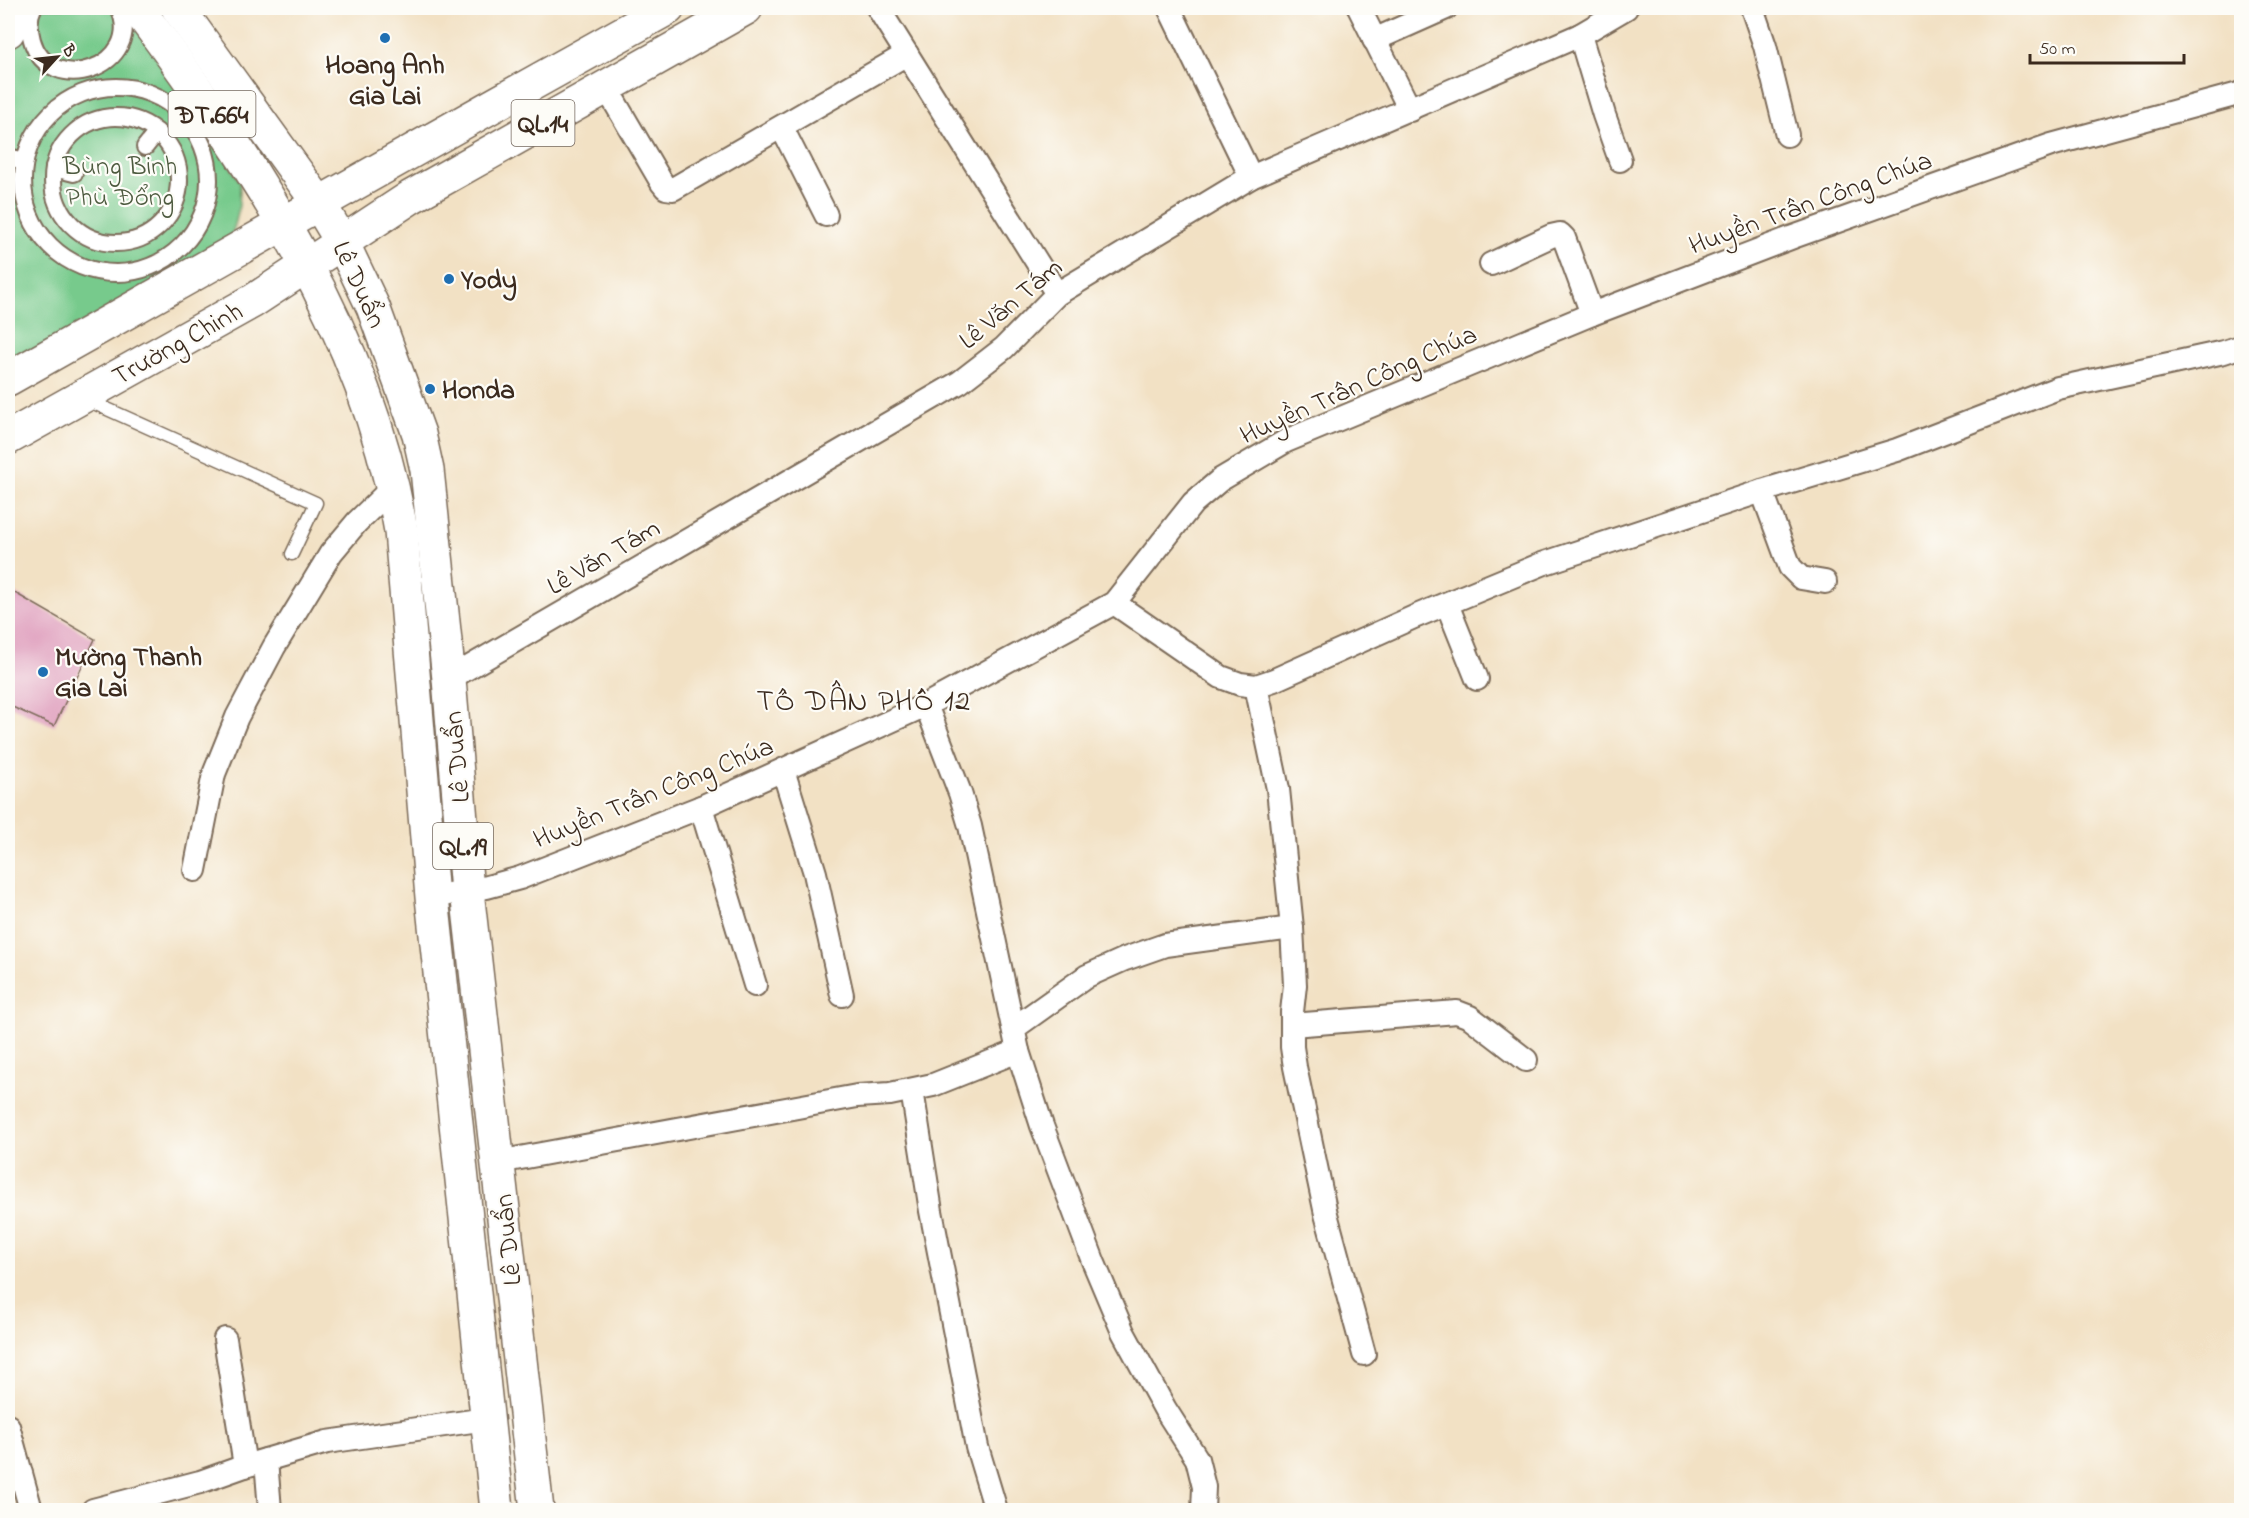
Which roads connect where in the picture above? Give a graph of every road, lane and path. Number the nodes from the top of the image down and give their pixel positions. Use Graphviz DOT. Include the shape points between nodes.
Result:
graph roads {
  1 [pos="11,8"];
  2 [pos="33,8"];
  3 [pos="119,8"];
  4 [pos="137,8"];
  5 [pos="178,8"];
  6 [pos="668,8"];
  7 [pos="746,8"];
  8 [pos="878,8"];
  9 [pos="1169,8"];
  10 [pos="1359,8"];
  11 [pos="1446,8"];
  12 [pos="1626,8"];
  13 [pos="1752,8"];
  14 [pos="8,31"];
  15 [pos="1580,35"];
  16 [pos="201,39"];
  17 [pos="1374,40"];
  18 [pos="907,54"];
  19 [pos="174,58"];
  20 [pos="606,87"];
  21 [pos="2241,93"];
  22 [pos="186,99"];
  23 [pos="1410,110"];
  24 [pos="782,128"];
  25 [pos="157,132"];
  26 [pos="1787,135"];
  27 [pos="145,147"];
  28 [pos="8,158"];
  29 [pos="1620,160"];
  30 [pos="25,161"];
  31 [pos="54,168"];
  32 [pos="74,173"];
  33 [pos="1251,177"];
  34 [pos="318,202"];
  35 [pos="826,215"];
  36 [pos="284,222"];
  37 [pos="127,225"];
  38 [pos="128,242"];
  39 [pos="342,242"];
  40 [pos="1491,264"];
  41 [pos="306,266"];
  42 [pos="135,271"];
  43 [pos="1057,294"];
  44 [pos="139,306"];
  45 [pos="1592,314"];
  46 [pos="2241,346"];
  47 [pos="8,379"];
  48 [pos="81,397"];
  49 [pos="8,438"];
  50 [pos="393,487"];
  51 [pos="1762,491"];
  52 [pos="292,554"];
  53 [pos="1826,582"];
  54 [pos="1114,603"];
  55 [pos="1447,604"];
  56 [pos="449,679"];
  57 [pos="1477,679"];
  58 [pos="1256,686"];
  59 [pos="926,705"];
  60 [pos="783,770"];
  61 [pos="701,807"];
  62 [pos="195,870"];
  63 [pos="467,891"];
  64 [pos="432,897"];
  65 [pos="1292,928"];
  66 [pos="755,985"];
  67 [pos="842,995"];
  68 [pos="1292,1025"];
  69 [pos="1014,1028"];
  70 [pos="1018,1051"];
  71 [pos="1526,1060"];
  72 [pos="912,1090"];
  73 [pos="498,1162"];
  74 [pos="225,1339"];
  75 [pos="1364,1353"];
  76 [pos="486,1419"];
  77 [pos="8,1426"];
  78 [pos="255,1463"];
  79 [pos="31,1510"];
  80 [pos="93,1510"];
  81 [pos="270,1510"];
  82 [pos="497,1510"];
  83 [pos="537,1510"];
  84 [pos="996,1510"];
  85 [pos="1203,1510"];
  1 -- 14 [label="main road"];
  2 -- 3 [label="street" via="29,28 33,43 53,66 68,72 99,67 111,57 120,44 123,29"];
  4 -- 19 [label="main road, ĐT.664"];
  5 -- 16 [label="main road, Lê Duẩn"];
  6 -- 34 [label="main road, QL.14"];
  7 -- 20 [label="main road, QL.14"];
  8 -- 18 [label="street"];
  9 -- 33 [label="street"];
  10 -- 17 [label="street"];
  11 -- 17 [label="street"];
  12 -- 15 [label="street, Lê Văn Tám"];
  13 -- 26 [label="street"];
  15 -- 23 [label="street, Lê Văn Tám"];
  15 -- 29 [label="street"];
  16 -- 19 [label="main road"];
  16 -- 34 [label="main road, Lê Duẩn"];
  17 -- 23 [label="street"];
  18 -- 24 [label="street"];
  18 -- 43 [label="street"];
  19 -- 22 [label="main road, ĐT.664"];
  20 -- 24 [label="street" via="666,188 683,184"];
  20 -- 39 [label="main road, QL.14" via="411,197"];
  21 -- 45 [label="street, Huyền Trân Công Chúa" via="2051,145"];
  22 -- 30 [label="street" via="167,101 139,89 109,86 80,93 54,109 34,134"];
  22 -- 36 [label="main road, ĐT.664"];
  22 -- 42 [label="street" via="189,122 204,148 210,177 206,207 193,234 172,256"];
  23 -- 33 [label="street, Lê Văn Tám"];
  24 -- 35 [label="street"];
  25 -- 27 [label="street"];
  25 -- 31 [label="street" via="138,121 117,117 95,120 76,131 62,147"];
  25 -- 38 [label="street" via="178,165 175,205 149,235"];
  28 -- 30 [label="street"];
  30 -- 42 [label="street" via="24,196 35,225 55,250 81,267 112,274"];
  31 -- 32 [label="street"];
  31 -- 38 [label="street" via="57,200 74,227 100,241"];
  33 -- 43 [label="street, Lê Văn Tám"];
  34 -- 36 [label="main road, Trường Chinh / QL.14"];
  34 -- 39 [label="main road, Lê Duẩn / QL.19"];
  36 -- 41 [label="main road, Lê Duẩn / QL.19"];
  36 -- 44 [label="main road, Trường Chinh / QL.14"];
  37 -- 38 [label="street"];
  39 -- 41 [label="main road, Trường Chinh / QL.14"];
  39 -- 56 [label="main road, Lê Duẩn / QL.19" via="373,307 419,434 427,470"];
  40 -- 45 [label="street" via="1560,234"];
  41 -- 48 [label="main road, Trường Chinh / QL.14" via="253,301"];
  41 -- 50 [label="main road, Lê Duẩn / QL.19" via="370,409"];
  42 -- 44 [label="street"];
  43 -- 56 [label="street, Lê Văn Tám" via="1004,348 960,382"];
  44 -- 47 [label="main road, Trường Chinh / QL.14"];
  45 -- 54 [label="street, Huyền Trân Công Chúa" via="1286,441 1248,462 1193,503"];
  46 -- 51 [label="street" via="2058,388 1897,450"];
  48 -- 49 [label="main road, Trường Chinh / QL.14"];
  48 -- 52 [label="lane" via="316,503"];
  50 -- 62 [label="street" via="331,553 237,717 214,774"];
  50 -- 64 [label="main road, Lê Duẩn / QL.19" via="401,531"];
  51 -- 53 [label="street" via="1790,567 1802,578"];
  51 -- 55 [label="street" via="1542,564"];
  54 -- 58 [label="street" via="1221,677"];
  54 -- 59 [label="street, Huyền Trân Công Chúa"];
  55 -- 57 [label="street"];
  55 -- 58 [label="street"];
  56 -- 63 [label="main road, Lê Duẩn / QL.19"];
  58 -- 65 [label="street" via="1278,789"];
  59 -- 60 [label="street, Huyền Trân Công Chúa"];
  59 -- 69 [label="street" via="970,826"];
  60 -- 61 [label="street, Huyền Trân Công Chúa"];
  60 -- 67 [label="street" via="815,873"];
  61 -- 63 [label="street, Huyền Trân Công Chúa" via="520,878"];
  61 -- 66 [label="street"];
  63 -- 64 [label="street, Huyền Trân Công Chúa"];
  63 -- 73 [label="main road, Lê Duẩn / QL.19"];
  64 -- 76 [label="main road, Lê Duẩn / QL.19"];
  65 -- 68 [label="street"];
  65 -- 69 [label="street" via="1165,945 1125,959 1087,976"];
  68 -- 71 [label="street" via="1457,1012 1470,1017"];
  68 -- 75 [label="street" via="1295,1067 1326,1214"];
  69 -- 70 [label="street"];
  70 -- 72 [label="street"];
  70 -- 85 [label="street" via="1066,1192 1123,1332 1197,1459 1204,1487"];
  72 -- 73 [label="street" via="858,1096"];
  72 -- 84 [label="street" via="977,1447"];
  73 -- 83 [label="main road, Lê Duẩn / QL.19"];
  74 -- 78 [label="street"];
  76 -- 78 [label="street" via="327,1442"];
  76 -- 82 [label="main road, Lê Duẩn / QL.19"];
  77 -- 79 [label="street"];
  78 -- 80 [label="street"];
  78 -- 81 [label="street"];
}
